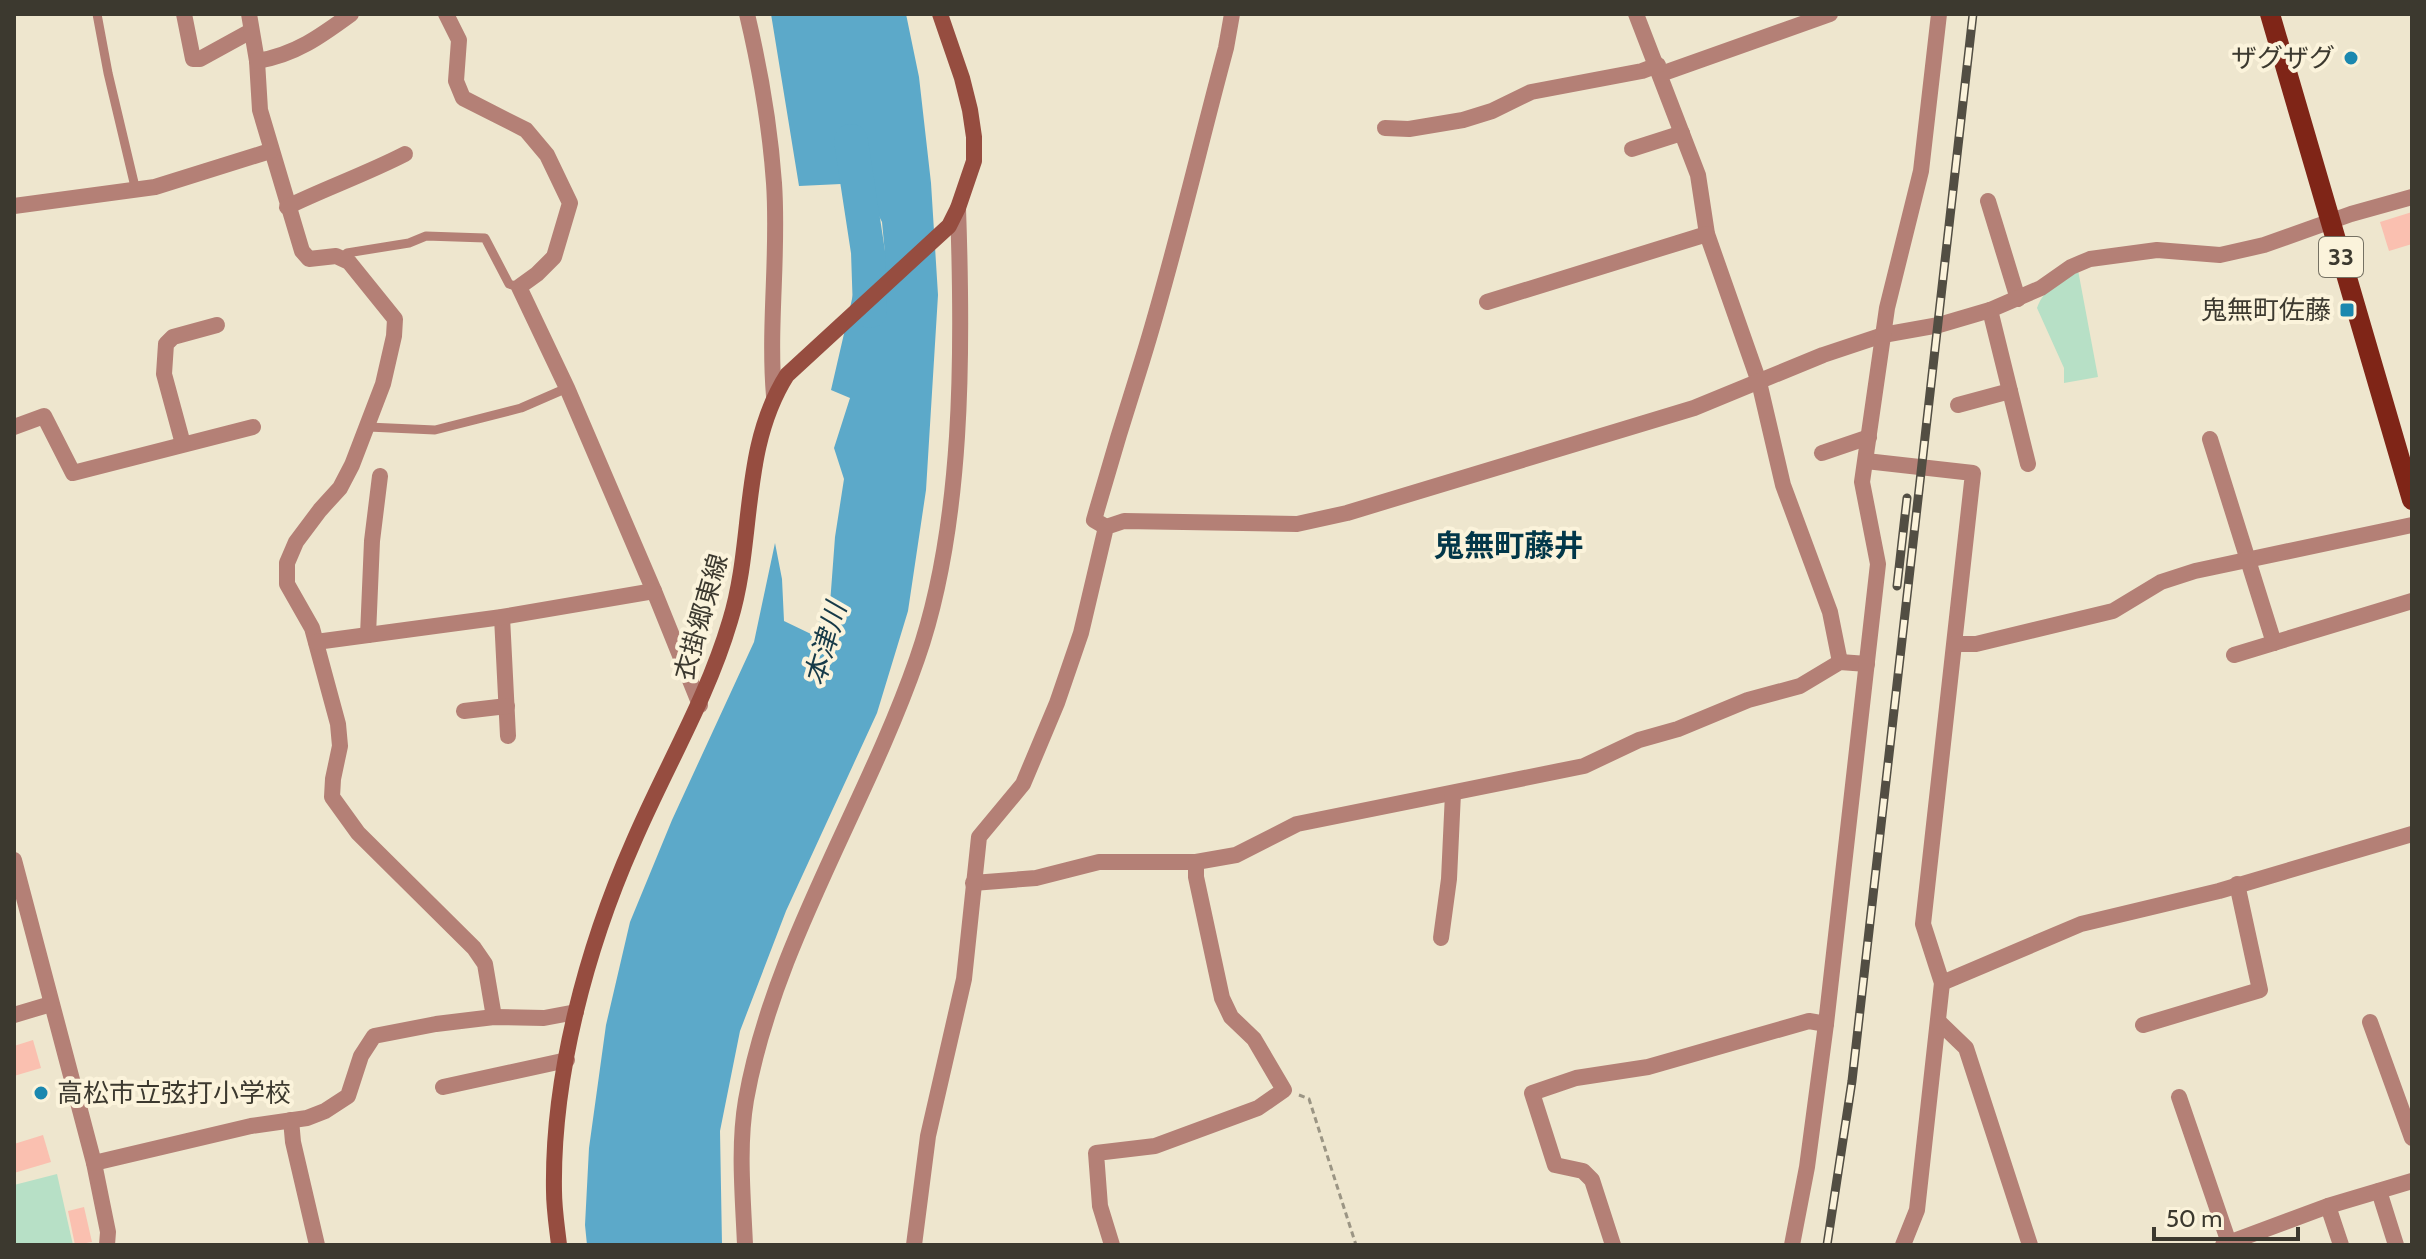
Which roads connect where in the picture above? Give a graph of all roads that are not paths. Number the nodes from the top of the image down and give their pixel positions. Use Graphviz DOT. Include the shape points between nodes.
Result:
graph roads {
  1 [pos="97,14"];
  2 [pos="184,14"];
  3 [pos="351,14"];
  4 [pos="446,14"];
  5 [pos="747,14"];
  6 [pos="940,14"];
  7 [pos="1232,14"];
  8 [pos="1636,14"];
  9 [pos="1830,14"];
  10 [pos="1939,14"];
  11 [pos="2270,14"];
  12 [pos="250,22"];
  13 [pos="257,61"];
  14 [pos="1660,70"];
  15 [pos="1385,128"];
  16 [pos="1682,133"];
  17 [pos="1632,149"];
  18 [pos="270,151"];
  19 [pos="405,154"];
  20 [pos="136,191"];
  21 [pos="2412,197"];
  22 [pos="1988,201"];
  23 [pos="14,206"];
  24 [pos="287,207"];
  25 [pos="958,208"];
  26 [pos="2330,221"];
  27 [pos="1707,234"];
  28 [pos="342,258"];
  29 [pos="519,287"];
  30 [pos="2018,299"];
  31 [pos="1487,302"];
  32 [pos="1990,310"];
  33 [pos="217,325"];
  34 [pos="1883,335"];
  35 [pos="1759,382"];
  36 [pos="567,388"];
  37 [pos="2010,391"];
  38 [pos="774,396"];
  39 [pos="1958,405"];
  40 [pos="14,427"];
  41 [pos="253,427"];
  42 [pos="368,427"];
  43 [pos="1869,437"];
  44 [pos="2210,439"];
  45 [pos="183,444"];
  46 [pos="1822,453"];
  47 [pos="1866,461"];
  48 [pos="2028,464"];
  49 [pos="380,476"];
  50 [pos="2412,500"];
  51 [pos="2412,525"];
  52 [pos="1106,527"];
  53 [pos="2246,559"];
  54 [pos="654,591"];
  55 [pos="2412,601"];
  56 [pos="502,617"];
  57 [pos="368,635"];
  58 [pos="316,642"];
  59 [pos="2274,643"];
  60 [pos="1955,644"];
  61 [pos="2234,655"];
  62 [pos="1840,662"];
  63 [pos="1867,664"];
  64 [pos="700,705"];
  65 [pos="507,706"];
  66 [pos="464,711"];
  67 [pos="508,736"];
  68 [pos="1453,793"];
  69 [pos="2412,834"];
  70 [pos="14,860"];
  71 [pos="1196,862"];
  72 [pos="973,883"];
  73 [pos="2237,884"];
  74 [pos="1441,938"];
  75 [pos="1942,983"];
  76 [pos="51,1004"];
  77 [pos="576,1012"];
  78 [pos="14,1015"];
  79 [pos="494,1017"];
  80 [pos="1939,1022"];
  81 [pos="2370,1022"];
  82 [pos="1826,1024"];
  83 [pos="2143,1025"];
  84 [pos="567,1060"];
  85 [pos="443,1087"];
  86 [pos="2179,1097"];
  87 [pos="291,1120"];
  88 [pos="2412,1138"];
  89 [pos="94,1163"];
  90 [pos="2412,1181"];
  91 [pos="2379,1191"];
  92 [pos="2328,1206"];
  93 [pos="2226,1244"];
  94 [pos="107,1245"];
  95 [pos="317,1245"];
  96 [pos="559,1245"];
  97 [pos="745,1245"];
  98 [pos="914,1245"];
  99 [pos="1112,1245"];
  100 [pos="1613,1245"];
  101 [pos="1792,1245"];
  102 [pos="1903,1245"];
  103 [pos="2030,1245"];
  104 [pos="2341,1245"];
  105 [pos="2396,1245"];
  1 -- 20 [label="lane"];
  2 -- 12 [label="street" via="193,59"];
  3 -- 13 [label="street" via="295,51"];
  4 -- 29 [label="street" via="459,40 456,81 463,98 526,130 547,155 570,203 554,257"];
  5 -- 38 [label="street" via="774,183"];
  6 -- 25 [label="main road, 衣掛郷東線" via="968,99 974,137 974,161"];
  7 -- 52 [label="street" via="1163,285 1094,520"];
  8 -- 14 [label="street"];
  9 -- 14 [label="street"];
  10 -- 34 [label="street" via="1921,171"];
  11 -- 26 [label="main road, 33"];
  12 -- 13 [label="street"];
  13 -- 18 [label="street" via="260,110"];
  14 -- 15 [label="street" via="1531,92 1463,120"];
  14 -- 16 [label="street"];
  16 -- 17 [label="street"];
  16 -- 27 [label="street" via="1698,175"];
  18 -- 20 [label="street"];
  18 -- 24 [label="street"];
  19 -- 24 [label="street"];
  20 -- 23 [label="street"];
  21 -- 26 [label="street"];
  22 -- 30 [label="street"];
  24 -- 28 [label="street" via="309,259"];
  25 -- 38 [label="main road, 衣掛郷東線" via="949,226 787,375"];
  25 -- 97 [label="street" via="954,486 939,574 918,658 783,972 762,1036 746,1101"];
  26 -- 30 [label="street" via="2220,255 2157,250 2090,259"];
  26 -- 50 [label="main road, 33"];
  27 -- 31 [label="street"];
  27 -- 35 [label="street"];
  28 -- 29 [label="lane" via="426,236 485,238 509,284"];
  28 -- 42 [label="street" via="395,319 386,372"];
  29 -- 36 [label="street"];
  30 -- 32 [label="street"];
  32 -- 34 [label="street"];
  32 -- 37 [label="street"];
  33 -- 45 [label="street" via="173,337 166,344 164,374"];
  34 -- 35 [label="street"];
  34 -- 43 [label="street"];
  35 -- 52 [label="street" via="1694,408 1335,516 1297,524 1124,521"];
  35 -- 62 [label="street" via="1783,485 1830,612"];
  36 -- 42 [label="lane" via="521,408 435,430"];
  36 -- 54 [label="street"];
  37 -- 39 [label="street"];
  37 -- 48 [label="street"];
  38 -- 64 [label="main road, 衣掛郷東線" via="751,482 742,577"];
  40 -- 45 [label="street" via="44,416 73,473"];
  41 -- 45 [label="street"];
  42 -- 58 [label="street" via="340,488 296,542 287,563 287,584"];
  43 -- 46 [label="street"];
  43 -- 47 [label="street"];
  44 -- 53 [label="street"];
  47 -- 60 [label="street" via="1973,473"];
  47 -- 63 [label="street" via="1862,482 1878,564"];
  49 -- 57 [label="street"];
  51 -- 53 [label="street"];
  52 -- 72 [label="street" via="1081,633 1057,703 1023,784 979,837"];
  53 -- 59 [label="street"];
  53 -- 60 [label="street" via="2161,582 2113,611 1976,644"];
  54 -- 56 [label="street"];
  54 -- 64 [label="street"];
  55 -- 59 [label="street"];
  56 -- 57 [label="street"];
  56 -- 65 [label="street"];
  57 -- 58 [label="street"];
  58 -- 79 [label="street" via="338,724 332,797 358,833 474,948 485,964"];
  59 -- 61 [label="street"];
  60 -- 75 [label="street" via="1923,924"];
  62 -- 63 [label="street"];
  62 -- 68 [label="street" via="1800,686 1639,740 1584,766"];
  63 -- 82 [label="street"];
  64 -- 77 [label="main road, 衣掛郷東線" via="632,844 601,924"];
  65 -- 66 [label="street"];
  65 -- 67 [label="street"];
  68 -- 71 [label="street" via="1297,824 1236,855"];
  68 -- 74 [label="street"];
  69 -- 73 [label="street"];
  70 -- 76 [label="street"];
  71 -- 72 [label="street" via="1099,862 1036,878"];
  71 -- 99 [label="street" via="1222,998 1284,1090 1258,1108 1155,1146 1096,1153 1100,1206"];
  72 -- 98 [label="street" via="964,979 928,1136"];
  73 -- 75 [label="street" via="2081,924"];
  73 -- 83 [label="street" via="2260,990"];
  75 -- 80 [label="street"];
  76 -- 78 [label="street"];
  76 -- 89 [label="street"];
  77 -- 79 [label="street" via="544,1018"];
  77 -- 84 [label="main road, 衣掛郷東線"];
  79 -- 87 [label="street" via="374,1036 348,1096 325,1111"];
  80 -- 102 [label="street" via="1917,1210"];
  80 -- 103 [label="street" via="1966,1048"];
  81 -- 88 [label="street"];
  82 -- 100 [label="street" via="1809,1021 1662,1064 1576,1078 1532,1093 1555,1165 1583,1171 1592,1180"];
  82 -- 101 [label="street"];
  84 -- 85 [label="street"];
  84 -- 96 [label="main road, 衣掛郷東線" via="554,1191"];
  86 -- 93 [label="street"];
  87 -- 89 [label="street"];
  87 -- 95 [label="street"];
  89 -- 94 [label="street"];
  90 -- 91 [label="street"];
  91 -- 92 [label="street"];
  91 -- 105 [label="street"];
  92 -- 93 [label="street"];
  92 -- 104 [label="street"];
}
